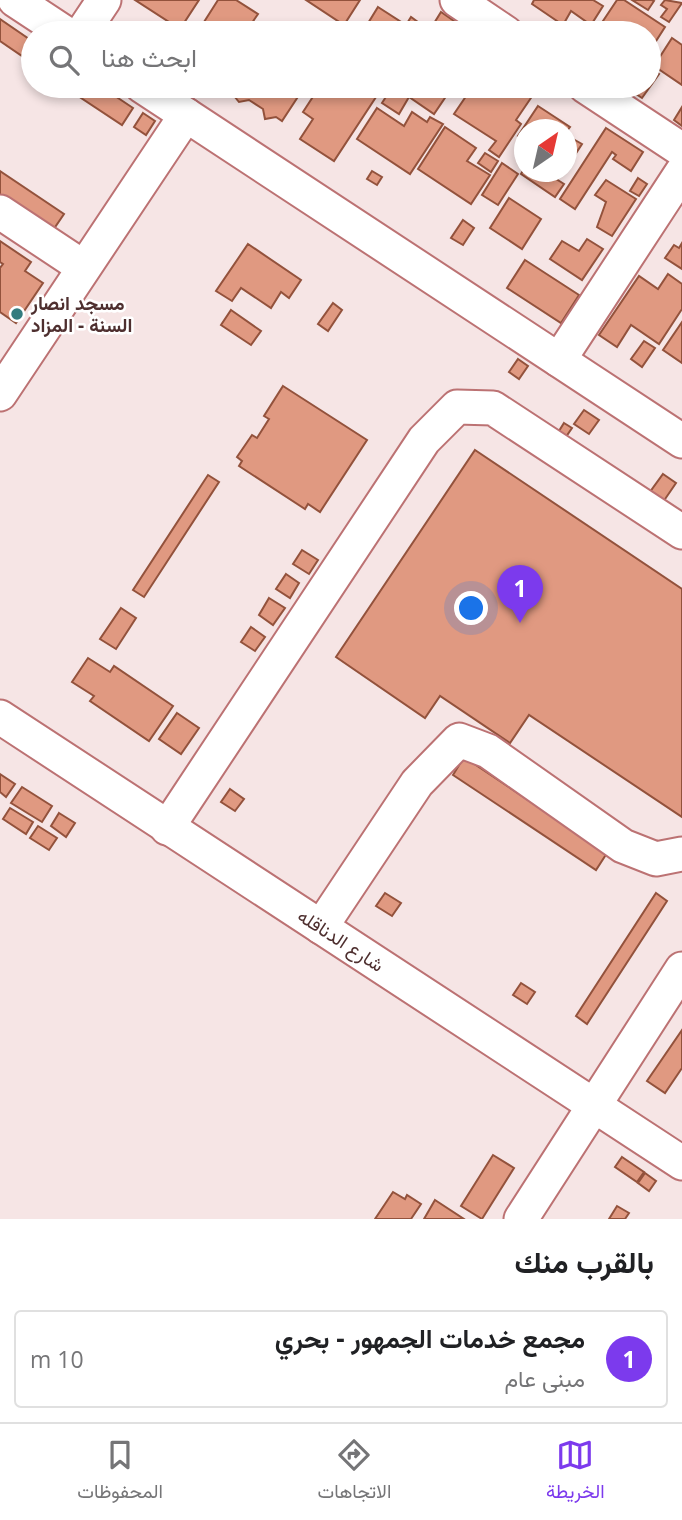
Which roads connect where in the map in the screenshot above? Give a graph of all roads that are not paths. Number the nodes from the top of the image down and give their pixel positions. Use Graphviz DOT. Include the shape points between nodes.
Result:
graph roads {
  1 [pos="15,0"];
  2 [pos="104,0"];
  3 [pos="457,0"];
  4 [pos="47,21"];
  5 [pos="90,21"];
  6 [pos="488,21"];
  7 [pos="160,98"];
  8 [pos="603,98"];
  9 [pos="186,115"];
  10 [pos="682,150"];
  11 [pos="682,172"];
  12 [pos="0,212"];
  13 [pos="83,267"];
  14 [pos="559,360"];
  15 [pos="0,394"];
  16 [pos="682,441"];
  17 [pos="682,532"];
  18 [pos="0,717"];
  19 [pos="167,828"];
  20 [pos="682,854"];
  21 [pos="321,926"];
  22 [pos="682,969"];
  23 [pos="593,1104"];
  24 [pos="682,1163"];
  25 [pos="521,1219"];
  1 -- 4 [label="street"];
  2 -- 5 [label="street"];
  3 -- 6 [label="street"];
  7 -- 9 [label="street"];
  8 -- 10 [label="street"];
  9 -- 13 [label="street"];
  9 -- 14 [label="street"];
  11 -- 14 [label="street"];
  12 -- 13 [label="street"];
  13 -- 15 [label="street"];
  14 -- 16 [label="street"];
  17 -- 19 [label="street" via="493,408 457,407 424,440"];
  18 -- 19 [label="street, شارع الدناقله"];
  19 -- 21 [label="street, شارع الدناقله"];
  20 -- 21 [label="street" via="656,859 623,845 488,751 459,740 417,783"];
  21 -- 23 [label="street, شارع الدناقله"];
  22 -- 23 [label="street"];
  23 -- 24 [label="street, شارع الدناقله"];
  23 -- 25 [label="street"];
}
